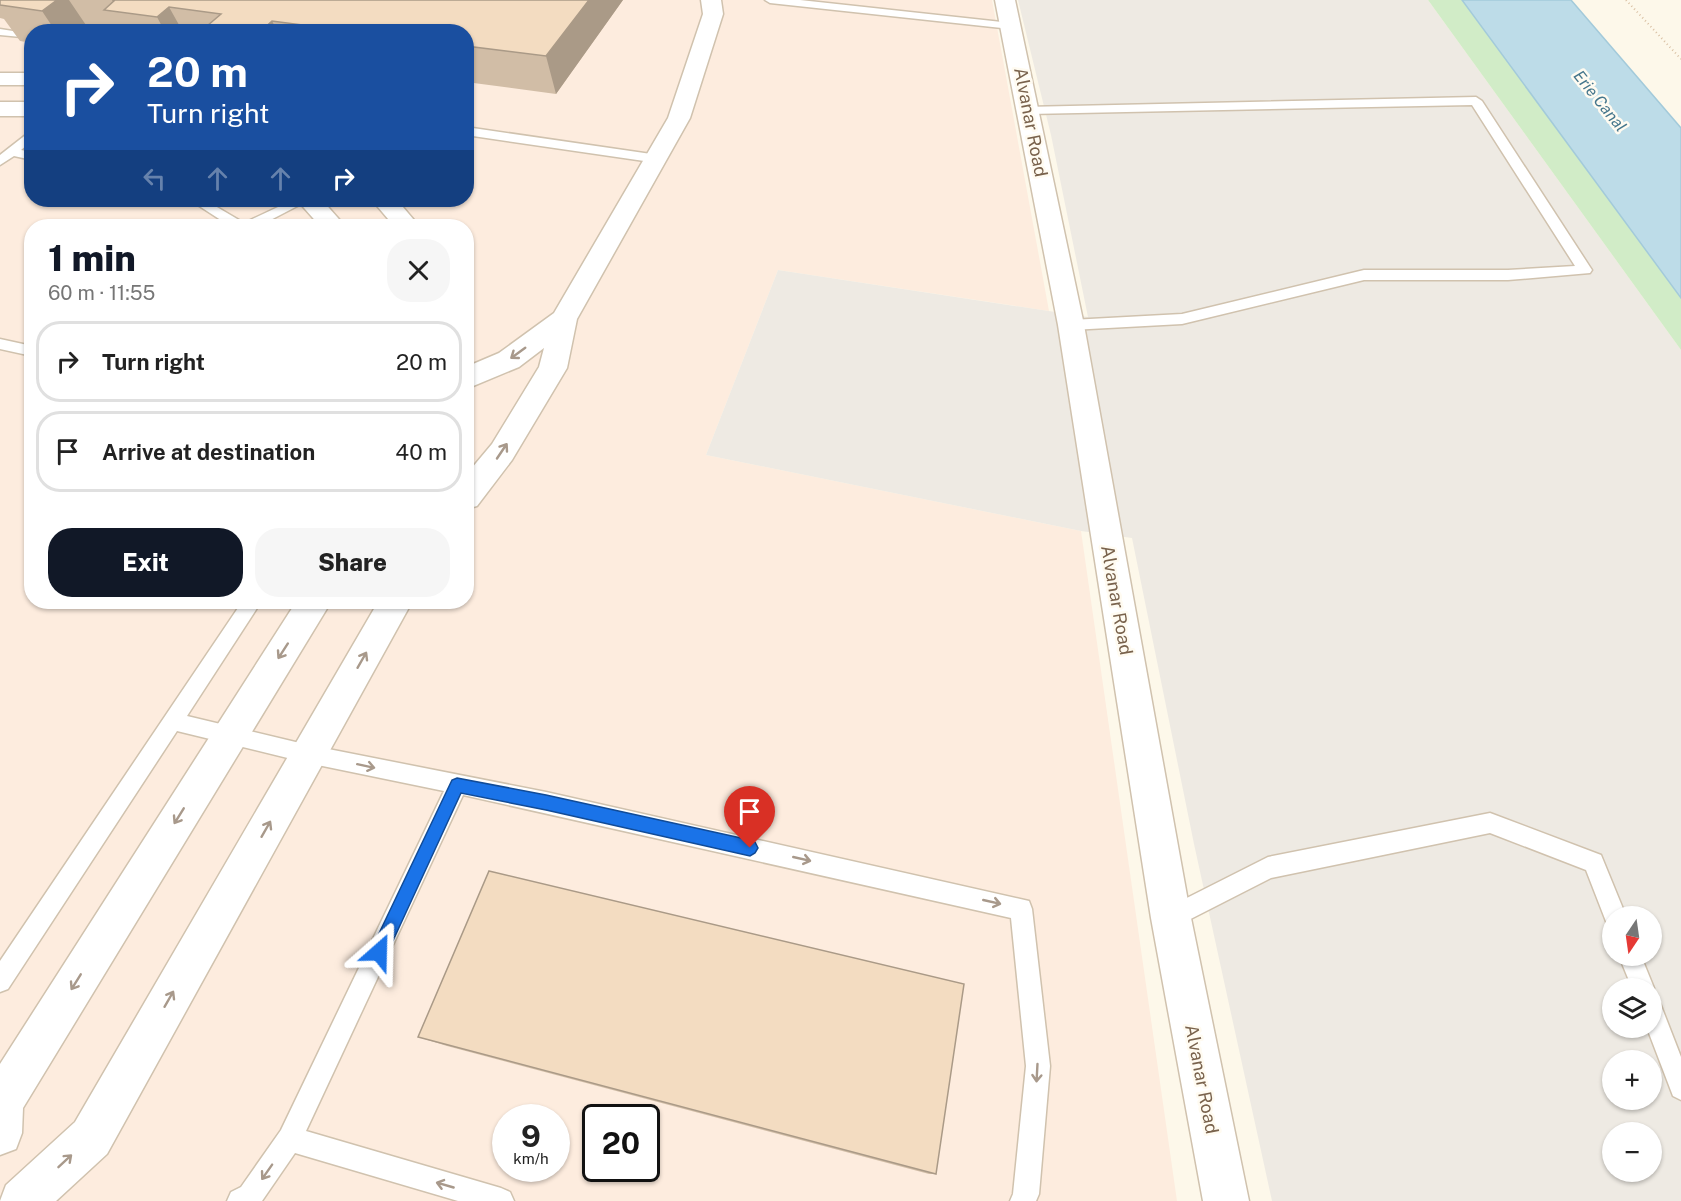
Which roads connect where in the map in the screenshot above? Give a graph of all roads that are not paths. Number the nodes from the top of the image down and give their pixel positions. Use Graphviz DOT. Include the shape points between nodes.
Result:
graph roads {
  1 [pos="711,0"];
  2 [pos="770,0"];
  3 [pos="1008,13"];
  4 [pos="0,32"];
  5 [pos="24,35"];
  6 [pos="0,79"];
  7 [pos="24,79"];
  8 [pos="0,108"];
  9 [pos="24,109"];
  10 [pos="1029,110"];
  11 [pos="474,132"];
  12 [pos="24,141"];
  13 [pos="11,152"];
  14 [pos="24,154"];
  15 [pos="658,159"];
  16 [pos="0,161"];
  17 [pos="208,207"];
  18 [pos="288,207"];
  19 [pos="315,207"];
  20 [pos="390,207"];
  21 [pos="228,219"];
  22 [pos="263,219"];
  23 [pos="327,219"];
  24 [pos="401,219"];
  25 [pos="564,319"];
  26 [pos="1071,325"];
  27 [pos="0,344"];
  28 [pos="24,349"];
  29 [pos="474,375"];
  30 [pos="474,487"];
  31 [pos="247,609"];
  32 [pos="309,609"];
  33 [pos="391,609"];
  34 [pos="173,721"];
  35 [pos="229,734"];
  36 [pos="308,754"];
  37 [pos="457,785"];
  38 [pos="1611,906"];
  39 [pos="1171,918"];
  40 [pos="0,981"];
  41 [pos="1662,1038"];
  42 [pos="1681,1088"];
  43 [pos="0,1133"];
  44 [pos="290,1139"];
  45 [pos="22,1201"];
  46 [pos="240,1201"];
  47 [pos="501,1201"];
  48 [pos="1023,1201"];
  49 [pos="1226,1201"];
  1 -- 15 [label="street" via="713,14 679,118"];
  2 -- 3 [label="lane"];
  3 -- 10 [label="street, Alvanar Road"];
  4 -- 5 [label="lane"];
  6 -- 7 [label="street"];
  8 -- 9 [label="street"];
  10 -- 26 [label="street, Alvanar Road"];
  10 -- 26 [label="lane" via="1476,101 1586,270 1508,275 1364,275 1182,319"];
  11 -- 15 [label="lane"];
  12 -- 13 [label="lane"];
  13 -- 14 [label="lane"];
  13 -- 16 [label="lane"];
  15 -- 25 [label="street"];
  17 -- 21 [label="lane"];
  18 -- 22 [label="lane"];
  19 -- 23 [label="street"];
  20 -- 24 [label="street"];
  25 -- 29 [label="street, one-way" via="509,360"];
  30 -- 25 [label="street, one-way" via="502,452 553,368"];
  26 -- 39 [label="street, Alvanar Road"];
  27 -- 28 [label="lane"];
  31 -- 34 [label="lane"];
  32 -- 35 [label="street, one-way"];
  36 -- 33 [label="street, one-way"];
  34 -- 35 [label="lane"];
  34 -- 40 [label="lane"];
  35 -- 36 [label="lane"];
  35 -- 43 [label="street, one-way" via="1,1103"];
  36 -- 37 [label="lane, one-way"];
  45 -- 36 [label="street, one-way" via="90,1138"];
  37 -- 44 [label="lane"];
  37 -- 48 [label="lane, one-way" via="1021,909 1038,1066"];
  38 -- 39 [label="lane" via="1594,862 1490,823 1268,868"];
  39 -- 49 [label="street, Alvanar Road"];
  41 -- 42 [label="lane"];
  44 -- 46 [label="lane, one-way" via="250,1196"];
  47 -- 44 [label="lane, one-way"];
}
